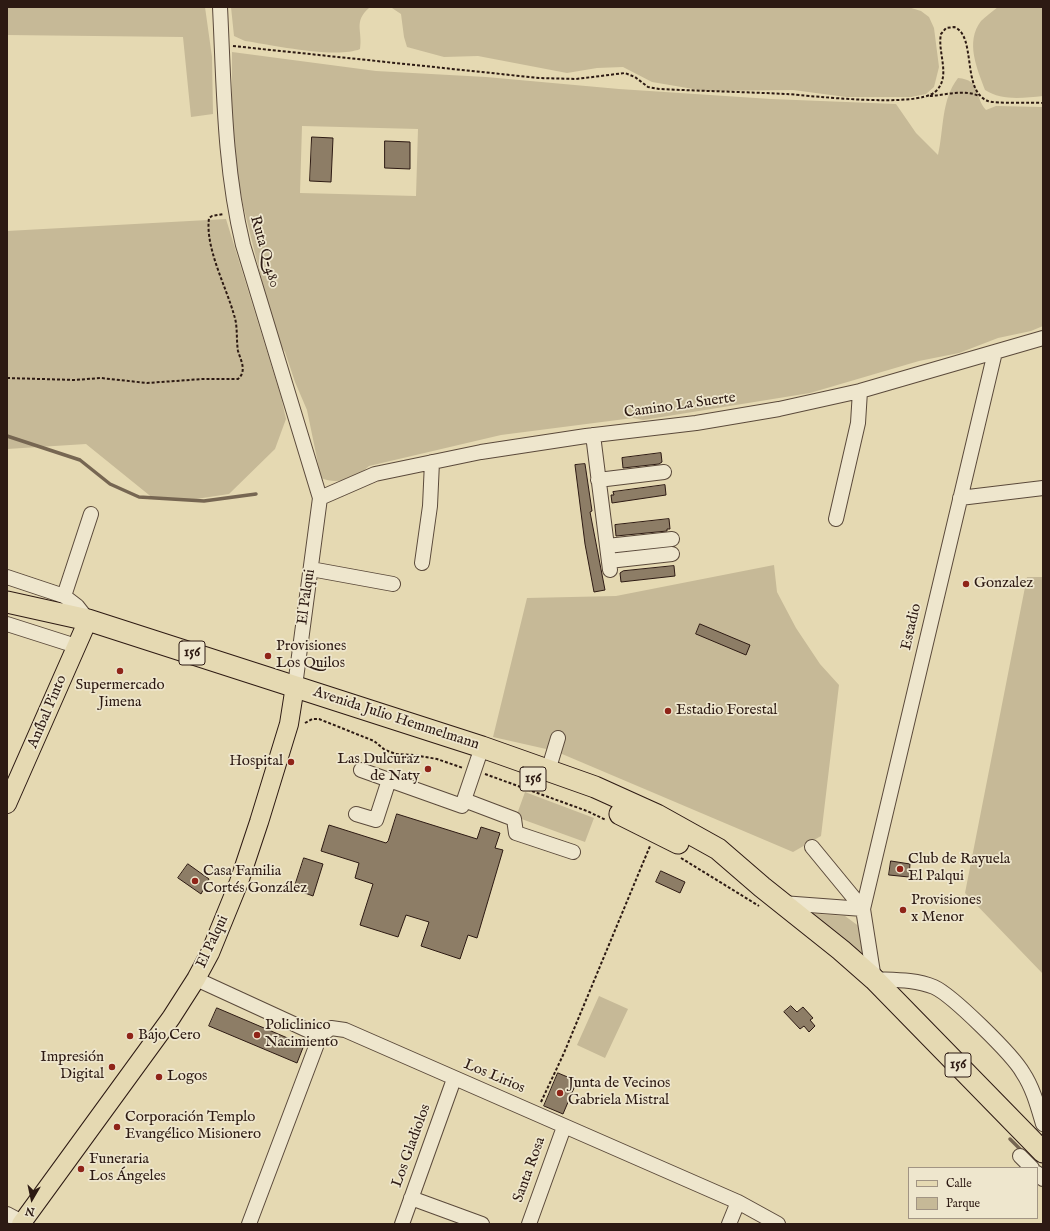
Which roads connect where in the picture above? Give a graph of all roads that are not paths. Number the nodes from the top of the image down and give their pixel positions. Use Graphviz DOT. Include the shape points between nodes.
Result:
graph roads {
  1 [pos="220,7"];
  2 [pos="1043,338"];
  3 [pos="995,352"];
  4 [pos="860,391"];
  5 [pos="593,435"];
  6 [pos="432,462"];
  7 [pos="664,472"];
  8 [pos="598,480"];
  9 [pos="1043,488"];
  10 [pos="320,498"];
  11 [pos="960,498"];
  12 [pos="90,514"];
  13 [pos="836,519"];
  14 [pos="672,539"];
  15 [pos="607,546"];
  16 [pos="672,554"];
  17 [pos="422,563"];
  18 [pos="311,569"];
  19 [pos="7,577"];
  20 [pos="392,584"];
  21 [pos="64,596"];
  22 [pos="7,602"];
  23 [pos="7,605"];
  24 [pos="7,624"];
  25 [pos="82,633"];
  26 [pos="294,693"];
  27 [pos="558,738"];
  28 [pos="477,759"];
  29 [pos="360,770"];
  30 [pos="548,771"];
  31 [pos="388,780"];
  32 [pos="464,800"];
  33 [pos="7,804"];
  34 [pos="356,814"];
  35 [pos="812,847"];
  36 [pos="573,852"];
  37 [pos="762,887"];
  38 [pos="773,907"];
  39 [pos="863,909"];
  40 [pos="196,979"];
  41 [pos="874,979"];
  42 [pos="320,1036"];
  43 [pos="454,1078"];
  44 [pos="1043,1124"];
  45 [pos="564,1127"];
  46 [pos="1043,1152"];
  47 [pos="1020,1156"];
  48 [pos="1031,1167"];
  49 [pos="412,1198"];
  50 [pos="738,1202"];
  51 [pos="17,1220"];
  52 [pos="249,1224"];
  53 [pos="402,1224"];
  54 [pos="482,1224"];
  55 [pos="528,1224"];
  56 [pos="729,1224"];
  57 [pos="778,1224"];
  1 -- 10 [label="street, Ruta Q-480" via="227,140 235,214"];
  2 -- 3 [label="street, Camino La Suerte"];
  3 -- 4 [label="street, Camino La Suerte"];
  3 -- 11 [label="street, Estadio"];
  4 -- 5 [label="street, Camino La Suerte" via="779,409"];
  4 -- 13 [label="street" via="858,423"];
  5 -- 6 [label="street, Camino La Suerte"];
  5 -- 8 [label="street"];
  6 -- 10 [label="street, Camino La Suerte" via="375,474"];
  6 -- 17 [label="street" via="430,506"];
  7 -- 8 [label="street"];
  8 -- 15 [label="street"];
  9 -- 11 [label="street"];
  10 -- 18 [label="street, El Palqui"];
  11 -- 39 [label="street, Estadio"];
  12 -- 21 [label="street"];
  14 -- 15 [label="street"];
  15 -- 16 [label="street" via="610,566"];
  18 -- 20 [label="street"];
  18 -- 26 [label="street, El Palqui"];
  19 -- 21 [label="street"];
  21 -- 25 [label="street" via="77,606"];
  22 -- 25 [label="highway, Avenida Julio Hemmelmann / 156"];
  23 -- 25 [label="highway, Avenida Julio Hemmelmann / 156"];
  24 -- 25 [label="street"];
  25 -- 26 [label="highway, Avenida Julio Hemmelmann / 156"];
  25 -- 33 [label="main road, Aníbal Pinto"];
  26 -- 28 [label="highway, Avenida Julio Hemmelmann / 156"];
  26 -- 40 [label="main road, El Palqui" via="288,724 239,882 210,953"];
  27 -- 30 [label="street"];
  28 -- 30 [label="highway, Avenida Julio Hemmelmann / 156"];
  28 -- 32 [label="street"];
  28 -- 37 [label="highway, Avenida Julio Hemmelmann / 156" via="614,811"];
  29 -- 31 [label="street"];
  30 -- 37 [label="highway, Avenida Julio Hemmelmann / 156" via="595,787 657,815 718,849"];
  31 -- 32 [label="street" via="462,806"];
  31 -- 34 [label="street" via="376,820"];
  32 -- 36 [label="street" via="514,819 516,833"];
  35 -- 39 [label="street"];
  37 -- 38 [label="highway, Avenida Julio Hemmelmann / 156"];
  38 -- 39 [label="street"];
  38 -- 41 [label="highway, Avenida Julio Hemmelmann / 156" via="841,950"];
  39 -- 41 [label="street, Estadio"];
  40 -- 42 [label="street"];
  40 -- 51 [label="main road, El Palqui" via="171,1018"];
  41 -- 44 [label="street" via="906,980 943,992 1008,1053 1024,1073"];
  41 -- 46 [label="highway, Avenida Julio Hemmelmann / 156"];
  42 -- 43 [label="street, Los Lirios" via="330,1028 339,1028"];
  42 -- 52 [label="street"];
  43 -- 45 [label="street, Los Lirios"];
  43 -- 49 [label="street, Los Gladiolos"];
  45 -- 50 [label="street, Los Lirios"];
  45 -- 55 [label="street, Santa Rosa"];
  47 -- 48 [label="street"];
  49 -- 53 [label="street, Los Gladiolos"];
  49 -- 54 [label="street"];
  50 -- 56 [label="street"];
  50 -- 57 [label="street, Los Lirios"];
}
